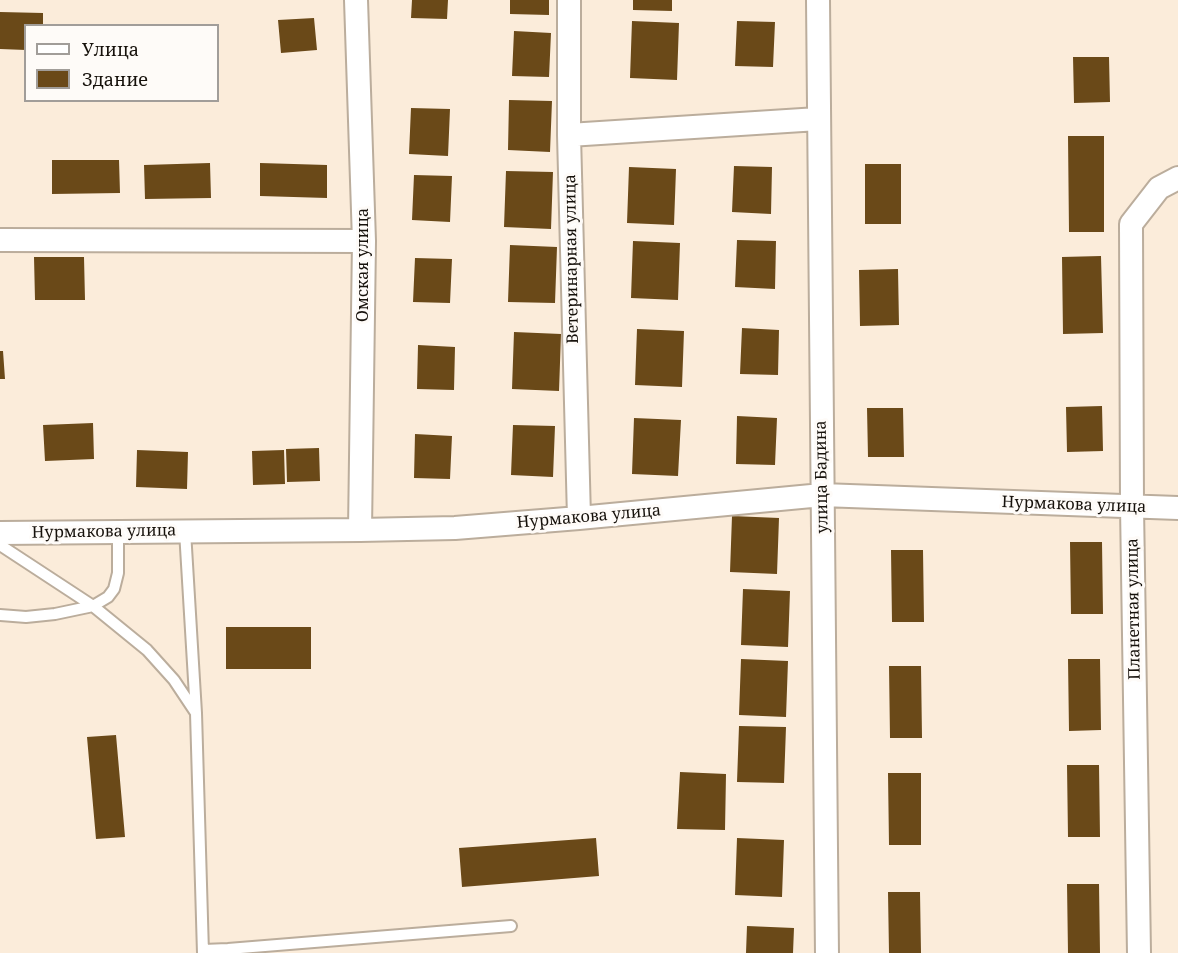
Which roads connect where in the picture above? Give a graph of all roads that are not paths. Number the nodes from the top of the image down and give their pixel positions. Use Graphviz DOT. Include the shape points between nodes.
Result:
graph roads {
  1 [pos="356,0"];
  2 [pos="568,0"];
  3 [pos="818,0"];
  4 [pos="818,119"];
  5 [pos="569,135"];
  6 [pos="1178,178"];
  7 [pos="0,240"];
  8 [pos="364,241"];
  9 [pos="822,495"];
  10 [pos="1132,507"];
  11 [pos="1178,508"];
  12 [pos="579,518"];
  13 [pos="360,530"];
  14 [pos="184,531"];
  15 [pos="118,532"];
  16 [pos="0,533"];
  17 [pos="0,545"];
  18 [pos="93,606"];
  19 [pos="0,615"];
  20 [pos="196,713"];
  21 [pos="511,926"];
  22 [pos="203,951"];
  23 [pos="827,953"];
  24 [pos="1139,953"];
  1 -- 8 [label="street, Омская улица"];
  2 -- 5 [label="street, Ветеринарная улица"];
  3 -- 4 [label="street, улица Бадина"];
  4 -- 5 [label="street"];
  4 -- 9 [label="street, улица Бадина"];
  5 -- 12 [label="street, Ветеринарная улица"];
  6 -- 10 [label="street, Планетная улица" via="1159,188 1131,224"];
  7 -- 8 [label="street"];
  8 -- 13 [label="street, Омская улица"];
  9 -- 10 [label="street, Нурмакова улица"];
  9 -- 12 [label="street, Нурмакова улица"];
  9 -- 23 [label="street, улица Бадина"];
  10 -- 11 [label="street, Нурмакова улица"];
  10 -- 24 [label="street, Планетная улица"];
  12 -- 13 [label="street, Нурмакова улица" via="455,528"];
  13 -- 14 [label="street, Нурмакова улица"];
  14 -- 15 [label="street, Нурмакова улица"];
  14 -- 20 [label="lane"];
  15 -- 16 [label="street, Нурмакова улица"];
  15 -- 18 [label="lane" via="114,589"];
  17 -- 18 [label="lane"];
  18 -- 19 [label="lane" via="26,617"];
  18 -- 20 [label="lane" via="147,650"];
  20 -- 22 [label="lane"];
  21 -- 22 [label="lane"];
}
